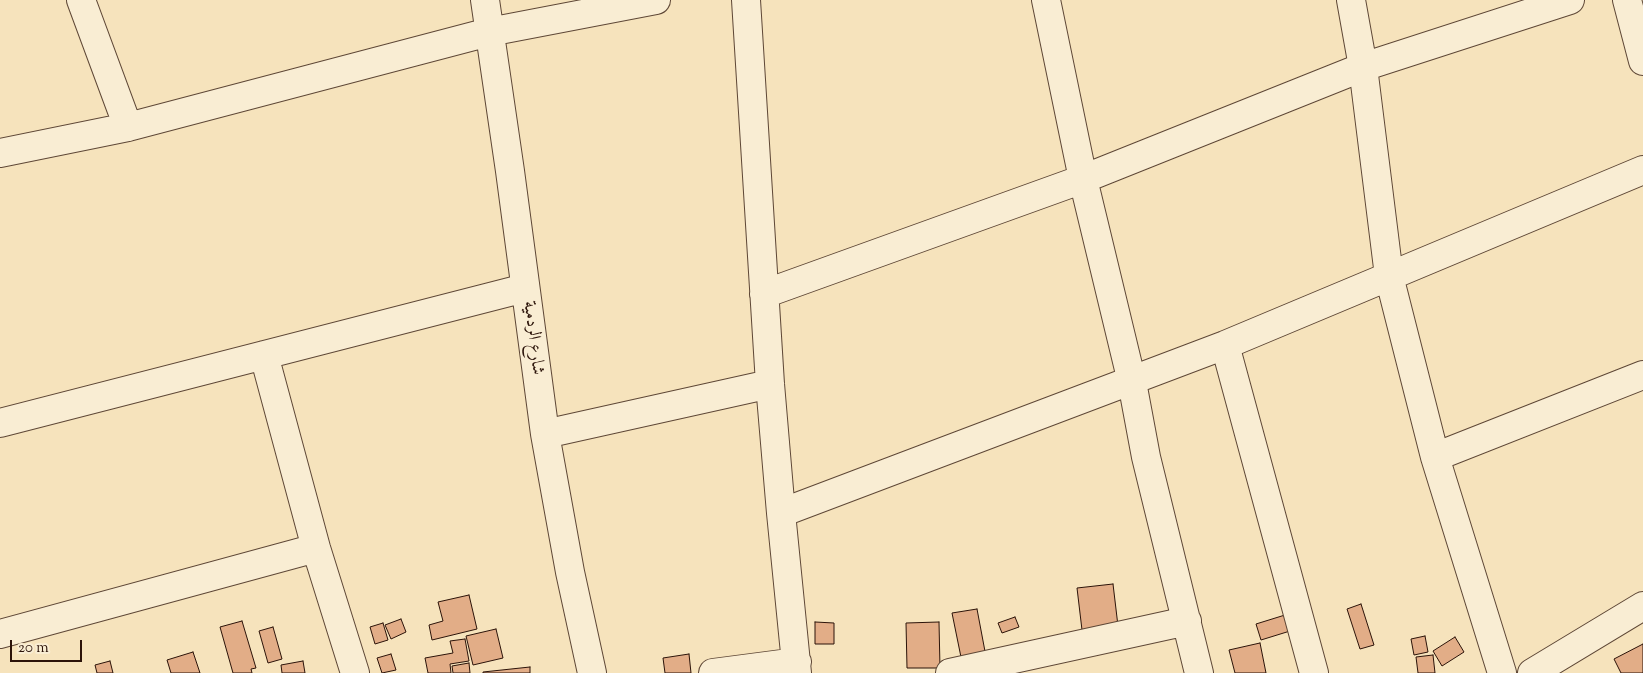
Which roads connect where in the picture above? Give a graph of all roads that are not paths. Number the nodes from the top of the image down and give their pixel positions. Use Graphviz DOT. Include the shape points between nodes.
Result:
graph roads {
  1 [pos="81,0"];
  2 [pos="485,0"];
  3 [pos="656,0"];
  4 [pos="746,0"];
  5 [pos="1046,0"];
  6 [pos="1351,0"];
  7 [pos="1570,0"];
  8 [pos="1627,0"];
  9 [pos="488,32"];
  10 [pos="1643,61"];
  11 [pos="1363,67"];
  12 [pos="128,127"];
  13 [pos="0,153"];
  14 [pos="1643,170"];
  15 [pos="1083,179"];
  16 [pos="1389,276"];
  17 [pos="526,288"];
  18 [pos="764,294"];
  19 [pos="1225,346"];
  20 [pos="264,355"];
  21 [pos="1643,374"];
  22 [pos="1132,382"];
  23 [pos="770,384"];
  24 [pos="0,423"];
  25 [pos="545,434"];
  26 [pos="1435,457"];
  27 [pos="781,513"];
  28 [pos="316,548"];
  29 [pos="1643,606"];
  30 [pos="1187,621"];
  31 [pos="0,634"];
  32 [pos="797,667"];
  33 [pos="355,673"];
  34 [pos="592,673"];
  35 [pos="713,673"];
  36 [pos="950,673"];
  37 [pos="1199,673"];
  38 [pos="1314,673"];
  39 [pos="1502,673"];
  40 [pos="1532,673"];
  1 -- 12 [label="street"];
  2 -- 9 [label="street, شارع الردمية"];
  3 -- 9 [label="street"];
  4 -- 18 [label="street"];
  5 -- 15 [label="street"];
  6 -- 11 [label="street"];
  7 -- 11 [label="street"];
  8 -- 10 [label="street"];
  9 -- 12 [label="street"];
  9 -- 17 [label="street, شارع الردمية"];
  11 -- 15 [label="street"];
  11 -- 16 [label="street"];
  12 -- 13 [label="street"];
  14 -- 16 [label="street"];
  15 -- 18 [label="street"];
  15 -- 22 [label="street"];
  16 -- 19 [label="street"];
  16 -- 26 [label="street"];
  17 -- 20 [label="street"];
  17 -- 25 [label="street, شارع الردمية"];
  18 -- 23 [label="street"];
  19 -- 22 [label="street"];
  19 -- 38 [label="street"];
  20 -- 24 [label="street"];
  20 -- 28 [label="street"];
  21 -- 26 [label="street"];
  22 -- 27 [label="street"];
  22 -- 30 [label="street" via="1146,457"];
  23 -- 25 [label="street"];
  23 -- 27 [label="street"];
  25 -- 34 [label="street, شارع الردمية"];
  26 -- 39 [label="street"];
  27 -- 32 [label="street"];
  28 -- 31 [label="street"];
  28 -- 33 [label="street"];
  29 -- 40 [label="street"];
  30 -- 36 [label="street"];
  30 -- 37 [label="street"];
  32 -- 35 [label="street"];
}
